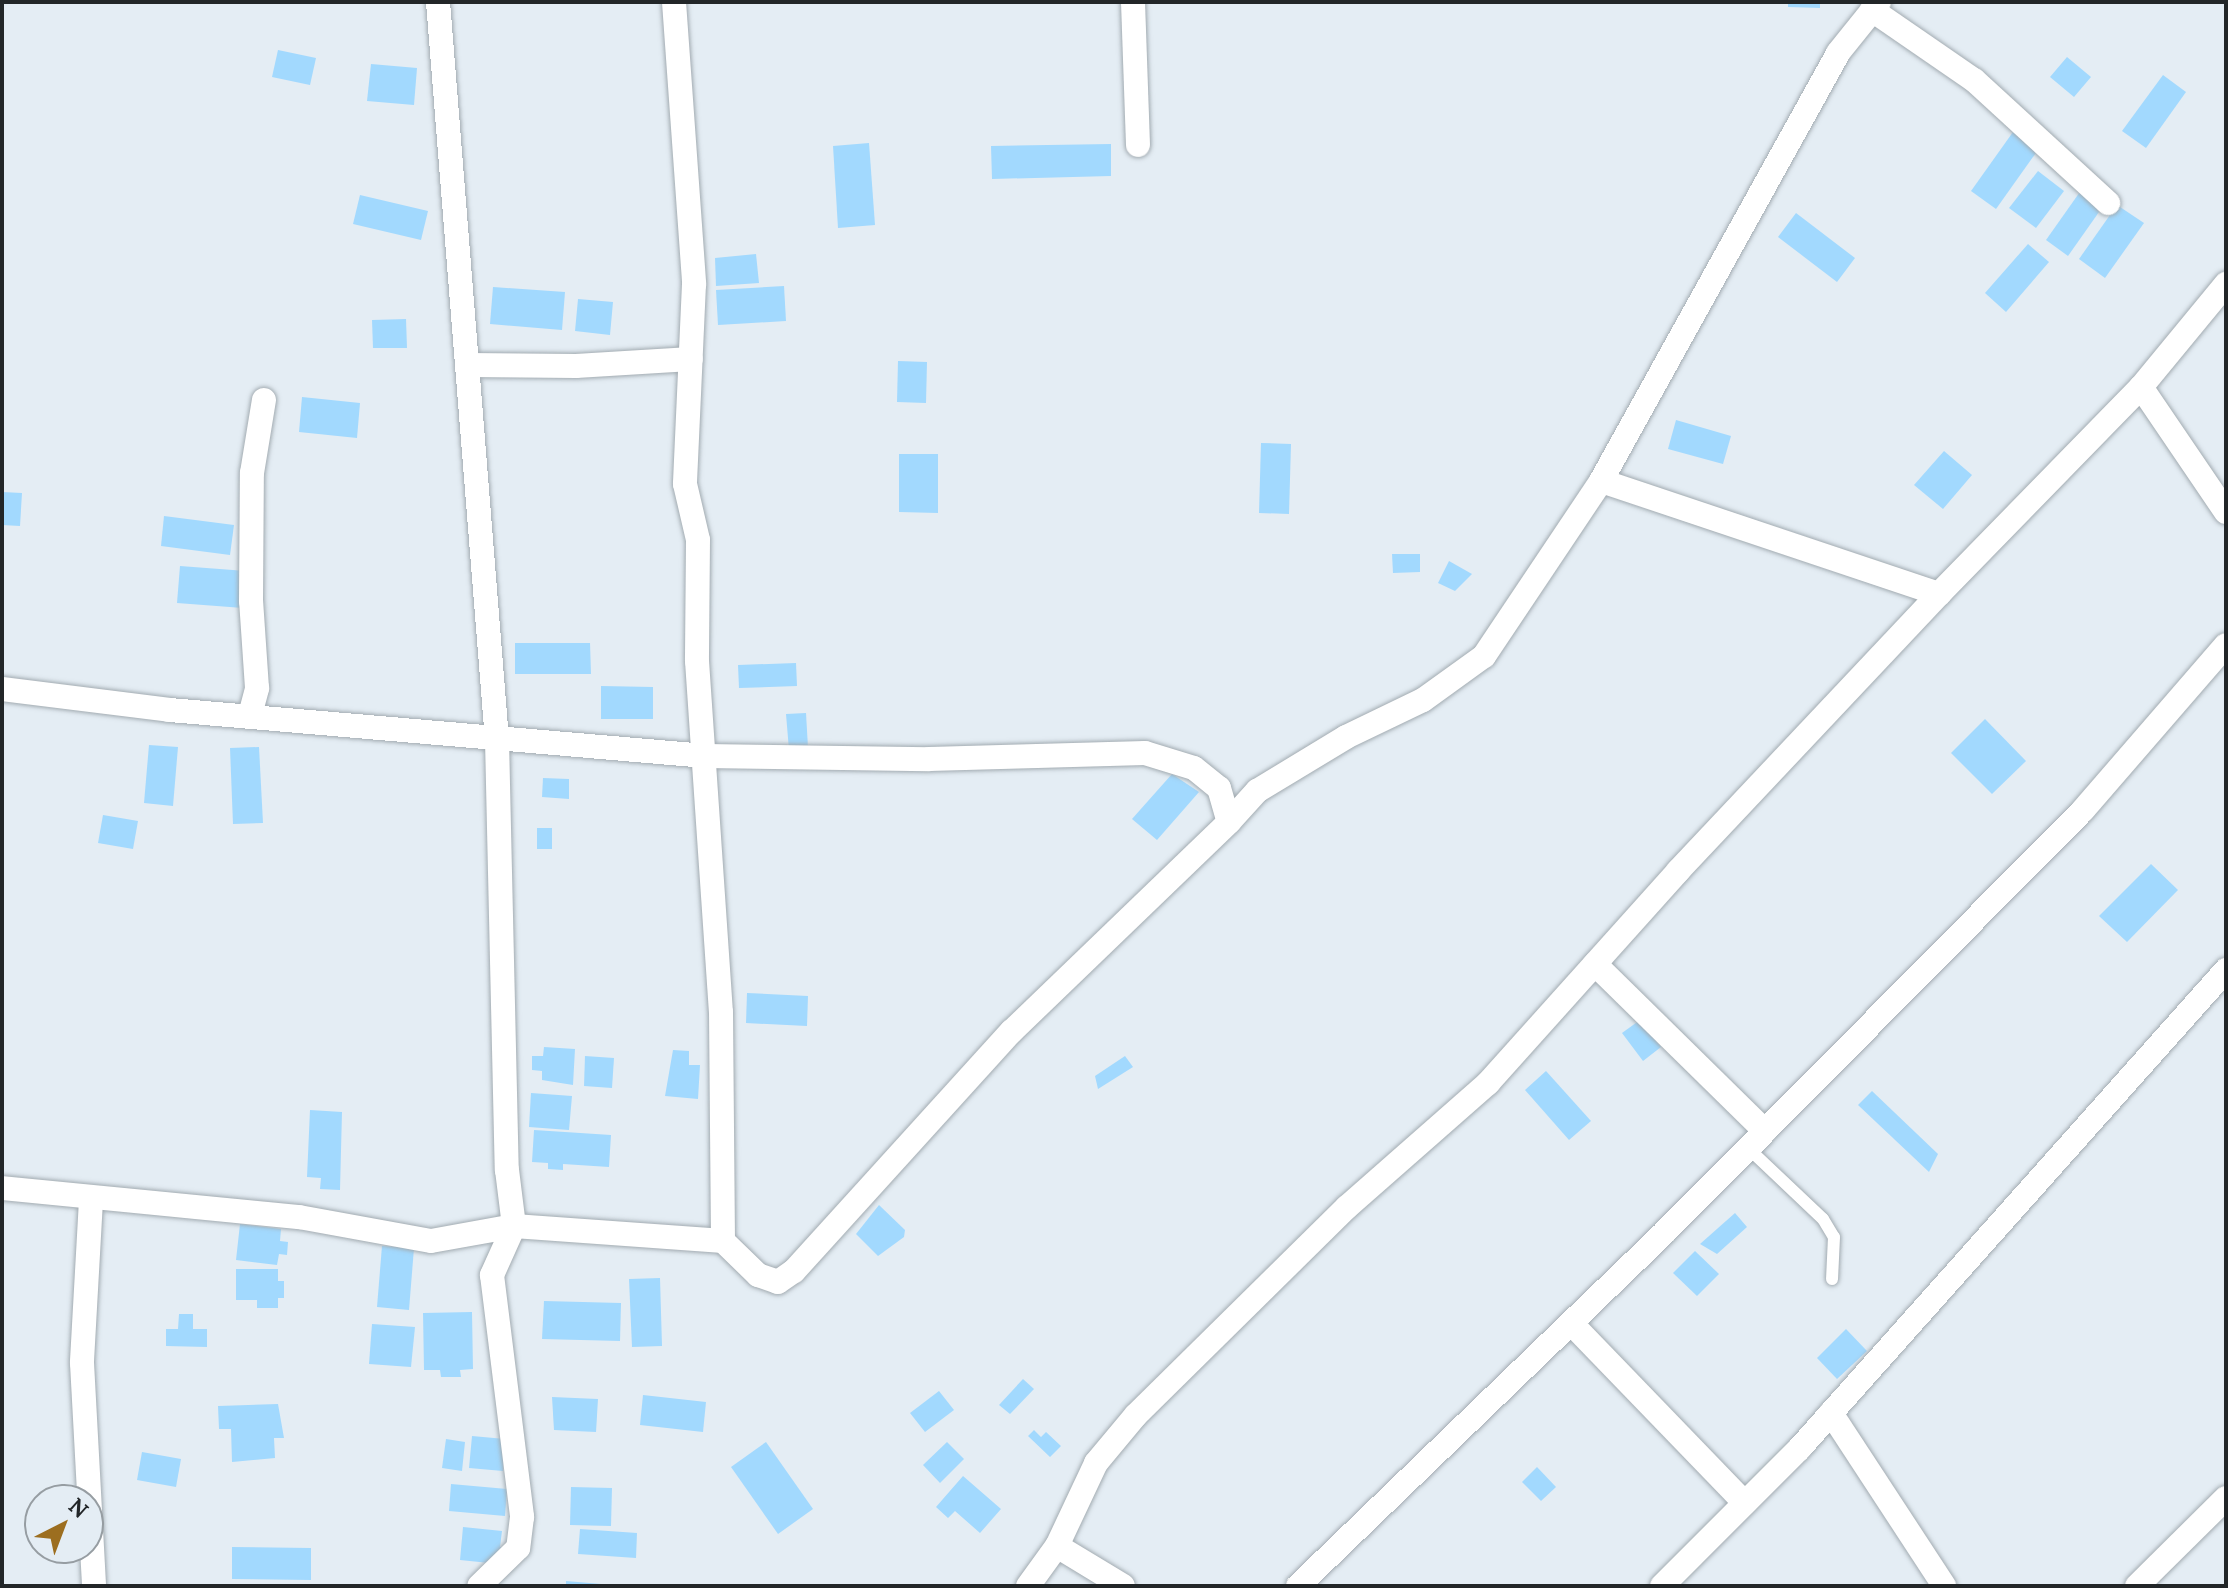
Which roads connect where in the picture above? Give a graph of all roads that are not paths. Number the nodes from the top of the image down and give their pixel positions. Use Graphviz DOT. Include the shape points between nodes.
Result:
graph roads {
  1 [pos="438,2"];
  2 [pos="674,2"];
  3 [pos="1133,2"];
  4 [pos="1876,6"];
  5 [pos="1138,145"];
  6 [pos="2108,203"];
  7 [pos="2226,284"];
  8 [pos="691,359"];
  9 [pos="468,365"];
  10 [pos="2141,387"];
  11 [pos="264,400"];
  12 [pos="1601,481"];
  13 [pos="2226,512"];
  14 [pos="1939,594"];
  15 [pos="2226,645"];
  16 [pos="2,689"];
  17 [pos="250,715"];
  18 [pos="497,740"];
  19 [pos="705,756"];
  20 [pos="1229,822"];
  21 [pos="1595,964"];
  22 [pos="2226,970"];
  23 [pos="1756,1139"];
  24 [pos="2,1188"];
  25 [pos="91,1200"];
  26 [pos="514,1226"];
  27 [pos="723,1241"];
  28 [pos="1832,1279"];
  29 [pos="1571,1323"];
  30 [pos="1831,1413"];
  31 [pos="2226,1498"];
  32 [pos="1745,1503"];
  33 [pos="1057,1546"];
  34 [pos="94,1586"];
  35 [pos="479,1586"];
  36 [pos="1028,1586"];
  37 [pos="1123,1586"];
  38 [pos="1298,1586"];
  39 [pos="1662,1586"];
  40 [pos="1944,1586"];
  41 [pos="2137,1586"];
  1 -- 9 [label="street"];
  2 -- 8 [label="street" via="694,284"];
  3 -- 5 [label="street"];
  4 -- 6 [label="street" via="1974,80"];
  4 -- 12 [label="street" via="1838,53 1792,132"];
  7 -- 10 [label="street"];
  8 -- 9 [label="street"];
  8 -- 19 [label="street" via="685,484 698,540 697,661"];
  9 -- 18 [label="street"];
  10 -- 13 [label="street"];
  10 -- 14 [label="street"];
  11 -- 17 [label="street" via="252,473 257,688"];
  12 -- 14 [label="street"];
  12 -- 20 [label="street" via="1480,661 1423,700 1346,737 1257,791"];
  14 -- 21 [label="street"];
  15 -- 23 [label="street" via="2083,810"];
  16 -- 17 [label="street"];
  17 -- 18 [label="street"];
  18 -- 19 [label="street"];
  18 -- 26 [label="street" via="507,1170"];
  19 -- 20 [label="street" via="929,759 1145,753 1194,768 1219,788"];
  19 -- 27 [label="street" via="721,1012"];
  20 -- 27 [label="street" via="1012,1031 794,1271 778,1282 758,1275"];
  21 -- 23 [label="street"];
  21 -- 33 [label="street" via="1488,1083 1347,1207 1136,1415 1096,1463"];
  22 -- 30 [label="street"];
  23 -- 28 [label="lane" via="1834,1237"];
  23 -- 29 [label="street"];
  24 -- 25 [label="street"];
  25 -- 26 [label="street" via="299,1217 431,1241"];
  25 -- 34 [label="street" via="82,1363"];
  26 -- 27 [label="street"];
  26 -- 35 [label="street" via="492,1275 522,1517 518,1548"];
  29 -- 32 [label="street"];
  29 -- 38 [label="street"];
  30 -- 32 [label="street"];
  30 -- 40 [label="street"];
  31 -- 41 [label="street"];
  32 -- 39 [label="street"];
  33 -- 36 [label="street"];
  33 -- 37 [label="street"];
}
